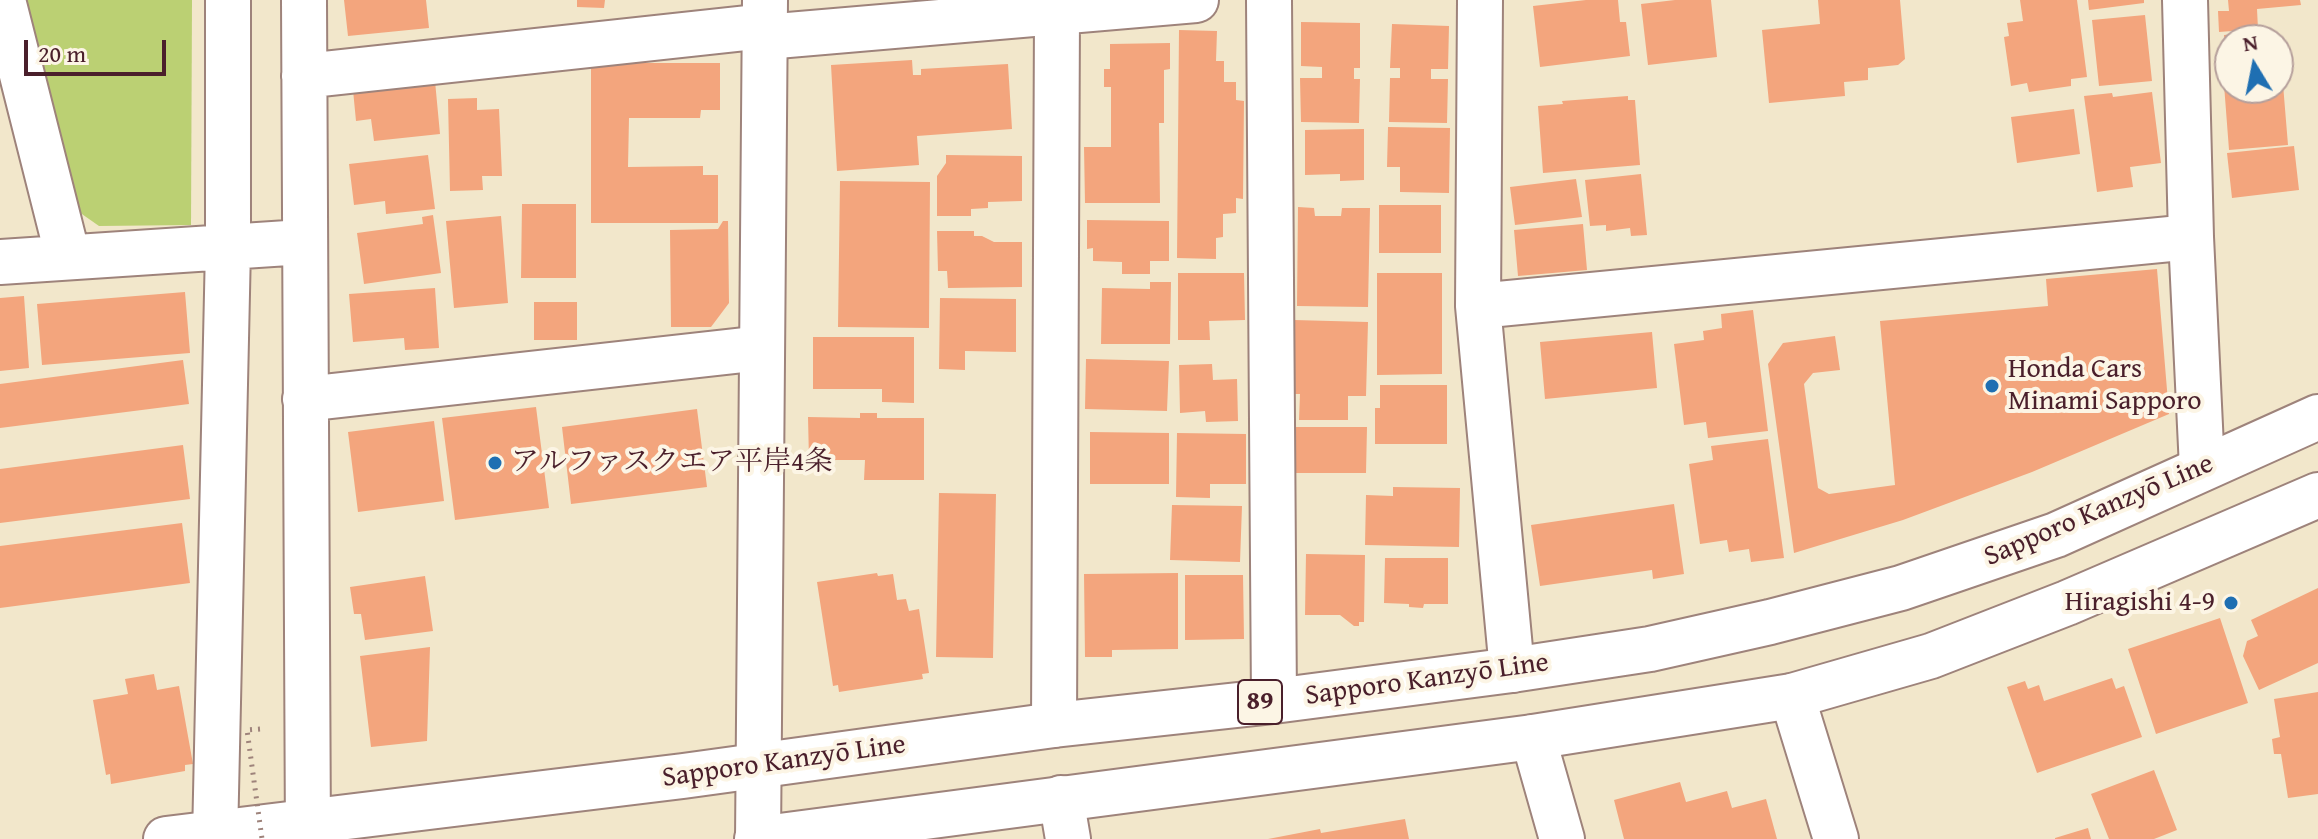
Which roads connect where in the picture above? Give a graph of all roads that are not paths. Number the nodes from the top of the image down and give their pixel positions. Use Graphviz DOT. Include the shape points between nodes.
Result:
graph roads {
  1 [pos="3,0"];
  2 [pos="228,0"];
  3 [pos="304,0"];
  4 [pos="1196,0"];
  5 [pos="1269,0"];
  6 [pos="1480,0"];
  7 [pos="2185,0"];
  8 [pos="1057,14"];
  9 [pos="765,21"];
  10 [pos="304,76"];
  11 [pos="2191,237"];
  12 [pos="303,242"];
  13 [pos="228,248"];
  14 [pos="68,257"];
  15 [pos="0,262"];
  16 [pos="1478,306"];
  17 [pos="762,348"];
  18 [pos="305,399"];
  19 [pos="2318,417"];
  20 [pos="2202,468"];
  21 [pos="2318,495"];
  22 [pos="1512,670"];
  23 [pos="1792,696"];
  24 [pos="1274,701"];
  25 [pos="1054,725"];
  26 [pos="1533,737"];
  27 [pos="759,765"];
  28 [pos="1065,819"];
  29 [pos="307,831"];
  30 [pos="215,836"];
  31 [pos="166,839"];
  32 [pos="758,839"];
  33 [pos="1562,839"];
  34 [pos="1836,839"];
  1 -- 14 [label="street"];
  2 -- 13 [label="street"];
  3 -- 10 [label="street"];
  4 -- 8 [label="street"];
  5 -- 24 [label="street"];
  6 -- 16 [label="street"];
  7 -- 11 [label="street"];
  8 -- 9 [label="street"];
  8 -- 25 [label="street"];
  9 -- 10 [label="street"];
  9 -- 17 [label="street"];
  10 -- 12 [label="street"];
  11 -- 16 [label="street"];
  11 -- 20 [label="street"];
  12 -- 13 [label="street"];
  12 -- 18 [label="street"];
  13 -- 14 [label="street"];
  13 -- 30 [label="street"];
  14 -- 15 [label="street"];
  16 -- 22 [label="street"];
  17 -- 18 [label="street"];
  17 -- 27 [label="street"];
  18 -- 29 [label="street"];
  19 -- 20 [label="street, Sapporo Kanzyō Line / 89"];
  20 -- 22 [label="street, Sapporo Kanzyō Line / 89" via="2056,535 1901,588 1650,649"];
  21 -- 23 [label="street" via="1944,651"];
  22 -- 24 [label="street, Sapporo Kanzyō Line / 89"];
  23 -- 26 [label="street"];
  23 -- 34 [label="street"];
  24 -- 25 [label="street, Sapporo Kanzyō Line / 89"];
  25 -- 27 [label="street, Sapporo Kanzyō Line / 89"];
  26 -- 28 [label="street"];
  26 -- 33 [label="street"];
  27 -- 29 [label="street, Sapporo Kanzyō Line / 89"];
  27 -- 32 [label="street"];
  28 -- 32 [label="street"];
  29 -- 30 [label="street, Sapporo Kanzyō Line / 89"];
  30 -- 31 [label="street, Sapporo Kanzyō Line / 89"];
}
